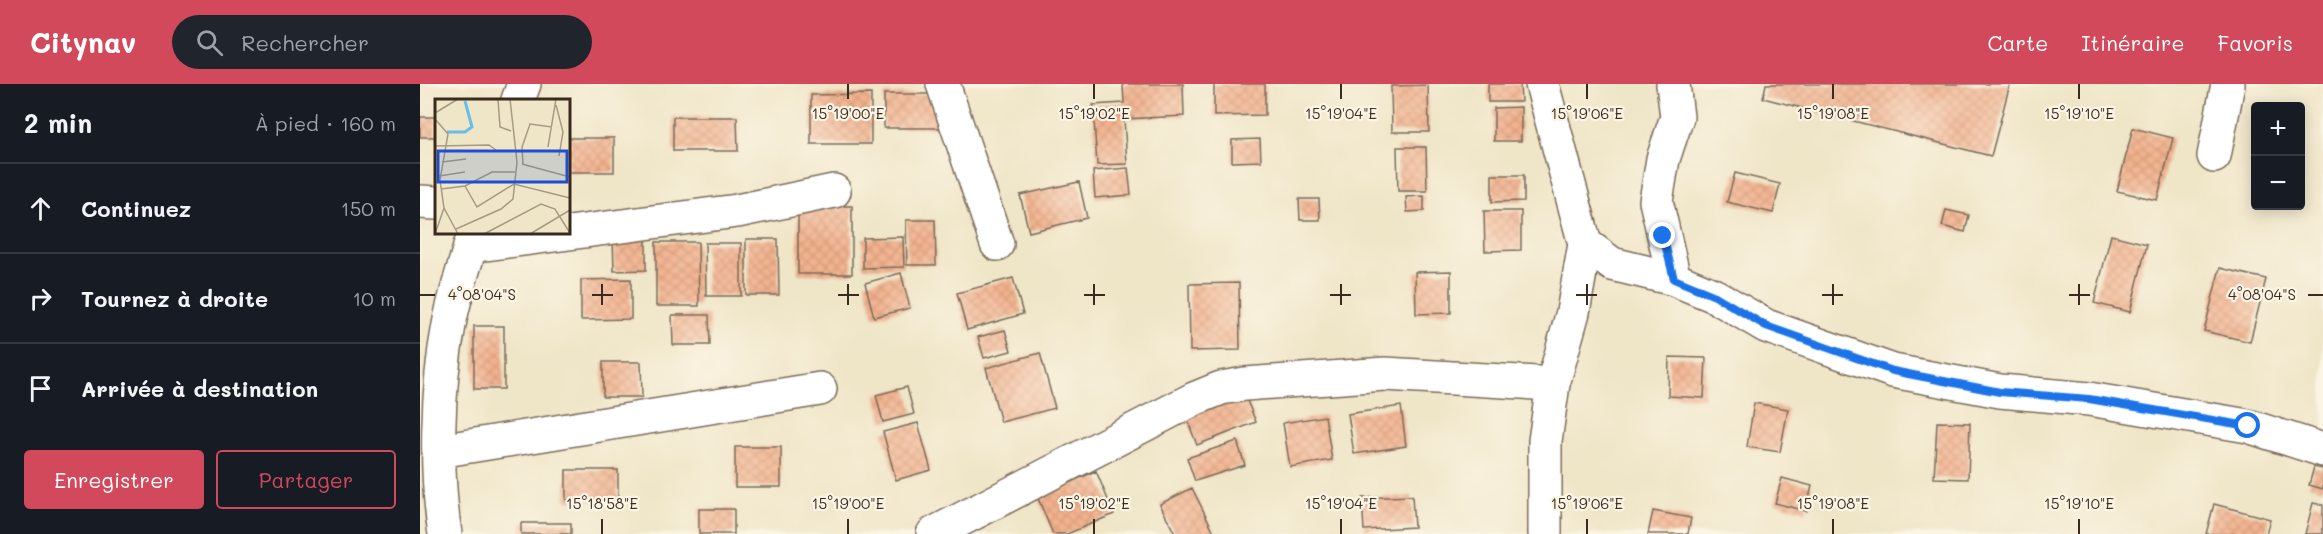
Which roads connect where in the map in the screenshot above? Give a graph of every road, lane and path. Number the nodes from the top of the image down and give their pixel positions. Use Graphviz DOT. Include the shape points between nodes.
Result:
graph roads {
  1 [pos="524,84"];
  2 [pos="943,84"];
  3 [pos="1542,84"];
  4 [pos="1673,84"];
  5 [pos="2228,84"];
  6 [pos="518,99"];
  7 [pos="2214,156"];
  8 [pos="834,191"];
  9 [pos="420,202"];
  10 [pos="435,203"];
  11 [pos="570,229"];
  12 [pos="520,234"];
  13 [pos="473,239"];
  14 [pos="997,244"];
  15 [pos="1585,244"];
  16 [pos="1674,279"];
  17 [pos="1553,384"];
  18 [pos="820,389"];
  19 [pos="2323,450"];
  20 [pos="440,451"];
  21 [pos="445,534"];
  22 [pos="933,534"];
  23 [pos="1545,534"];
  1 -- 6 [label="street"];
  2 -- 14 [label="street"];
  3 -- 15 [label="street"];
  4 -- 16 [label="street" via="1677,117 1663,159 1656,201"];
  5 -- 7 [label="street"];
  8 -- 11 [label="street" via="737,211"];
  9 -- 10 [label="street"];
  12 -- 13 [label="street"];
  13 -- 20 [label="street" via="449,325 442,379"];
  15 -- 16 [label="street" via="1612,264"];
  15 -- 17 [label="street" via="1573,312"];
  16 -- 19 [label="street" via="1715,296 1766,326 1893,371 2000,392 2089,399 2248,426"];
  17 -- 22 [label="street" via="1384,374 1221,388"];
  17 -- 23 [label="street" via="1545,441"];
  18 -- 20 [label="street"];
  20 -- 21 [label="street"];
}
